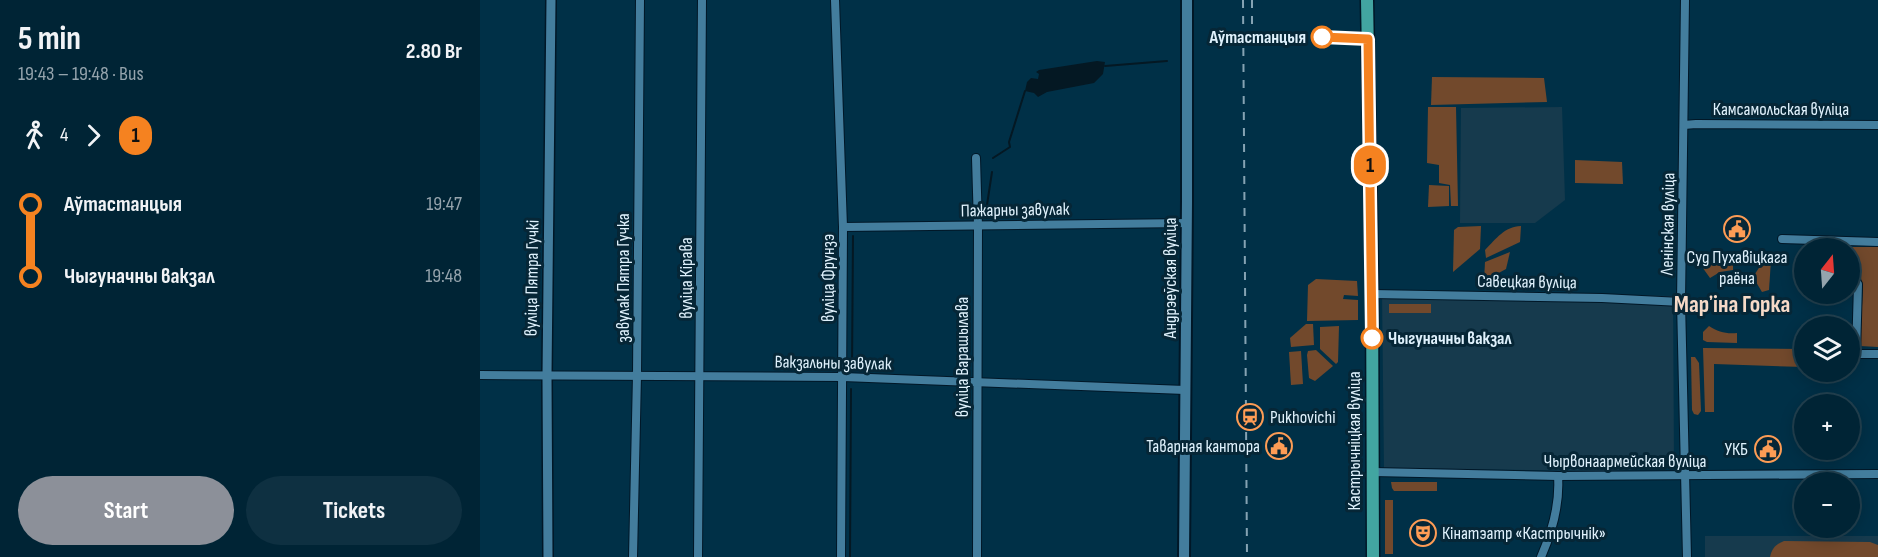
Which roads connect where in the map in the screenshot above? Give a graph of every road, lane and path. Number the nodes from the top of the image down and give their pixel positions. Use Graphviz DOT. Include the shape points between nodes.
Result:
graph roads {
  1 [pos="551,0"];
  2 [pos="640,0"];
  3 [pos="702,0"];
  4 [pos="835,0"];
  5 [pos="1186,0"];
  6 [pos="1367,0"];
  7 [pos="1685,0"];
  8 [pos="1684,125"];
  9 [pos="1878,125"];
  10 [pos="976,158"];
  11 [pos="1187,223"];
  12 [pos="978,226"];
  13 [pos="843,227"];
  14 [pos="1782,239"];
  15 [pos="1794,240"];
  16 [pos="1878,242"];
  17 [pos="1860,244"];
  18 [pos="1372,294"];
  19 [pos="1682,302"];
  20 [pos="1860,354"];
  21 [pos="1878,354"];
  22 [pos="480,375"];
  23 [pos="637,375"];
  24 [pos="548,376"];
  25 [pos="700,376"];
  26 [pos="843,377"];
  27 [pos="977,381"];
  28 [pos="1185,390"];
  29 [pos="1372,472"];
  30 [pos="1878,474"];
  31 [pos="1558,476"];
  32 [pos="1686,477"];
  33 [pos="548,557"];
  34 [pos="633,557"];
  35 [pos="698,557"];
  36 [pos="841,557"];
  37 [pos="977,557"];
  38 [pos="1184,557"];
  39 [pos="1373,557"];
  40 [pos="1541,557"];
  41 [pos="1687,557"];
  1 -- 24 [label="street, вуліца Пятра Гучкі"];
  2 -- 23 [label="street, завулак Пятра Гучка"];
  3 -- 25 [label="street, вуліца Кірава"];
  4 -- 13 [label="street, вуліца Фрунзэ"];
  5 -- 11 [label="main road, Андрэеўская вуліца"];
  6 -- 18 [label="main road, Кастрычніцкая вуліца"];
  7 -- 8 [label="street, Ленінская вуліца"];
  8 -- 9 [label="street, Камсамольская вуліца"];
  8 -- 19 [label="street, Ленінская вуліца"];
  10 -- 12 [label="street, вуліца Варашылава"];
  11 -- 12 [label="street, Пажарны завулак"];
  11 -- 28 [label="main road, Андрэеўская вуліца"];
  12 -- 13 [label="street, Пажарны завулак"];
  12 -- 27 [label="street, вуліца Варашылава"];
  13 -- 26 [label="street, вуліца Фрунзэ"];
  14 -- 15 [label="street"];
  16 -- 17 [label="street"];
  18 -- 19 [label="street, Савецкая вуліца"];
  18 -- 29 [label="main road, Кастрычніцкая вуліца"];
  19 -- 32 [label="street, Ленінская вуліца"];
  20 -- 21 [label="street"];
  22 -- 24 [label="street, Вакзальны завулак"];
  23 -- 24 [label="street, Вакзальны завулак"];
  23 -- 25 [label="street, Вакзальны завулак"];
  23 -- 34 [label="street, завулак Пятра Гучка"];
  24 -- 33 [label="street, вуліца Пятра Гучкі"];
  25 -- 26 [label="street, Вакзальны завулак"];
  25 -- 35 [label="street, вуліца Кірава"];
  26 -- 27 [label="street, Вакзальны завулак"];
  26 -- 36 [label="street, вуліца Фрунзэ"];
  27 -- 28 [label="street, Вакзальны завулак"];
  27 -- 37 [label="street, вуліца Варашылава"];
  28 -- 38 [label="main road, Андрэеўская вуліца"];
  29 -- 31 [label="street, Чырвонаармейская вуліца"];
  29 -- 39 [label="main road, Кастрычніцкая вуліца"];
  30 -- 32 [label="street, Чырвонаармейская вуліца"];
  31 -- 32 [label="street, Чырвонаармейская вуліца"];
  31 -- 40 [label="street" via="1549,539"];
  32 -- 41 [label="street, Ленінская вуліца"];
}
